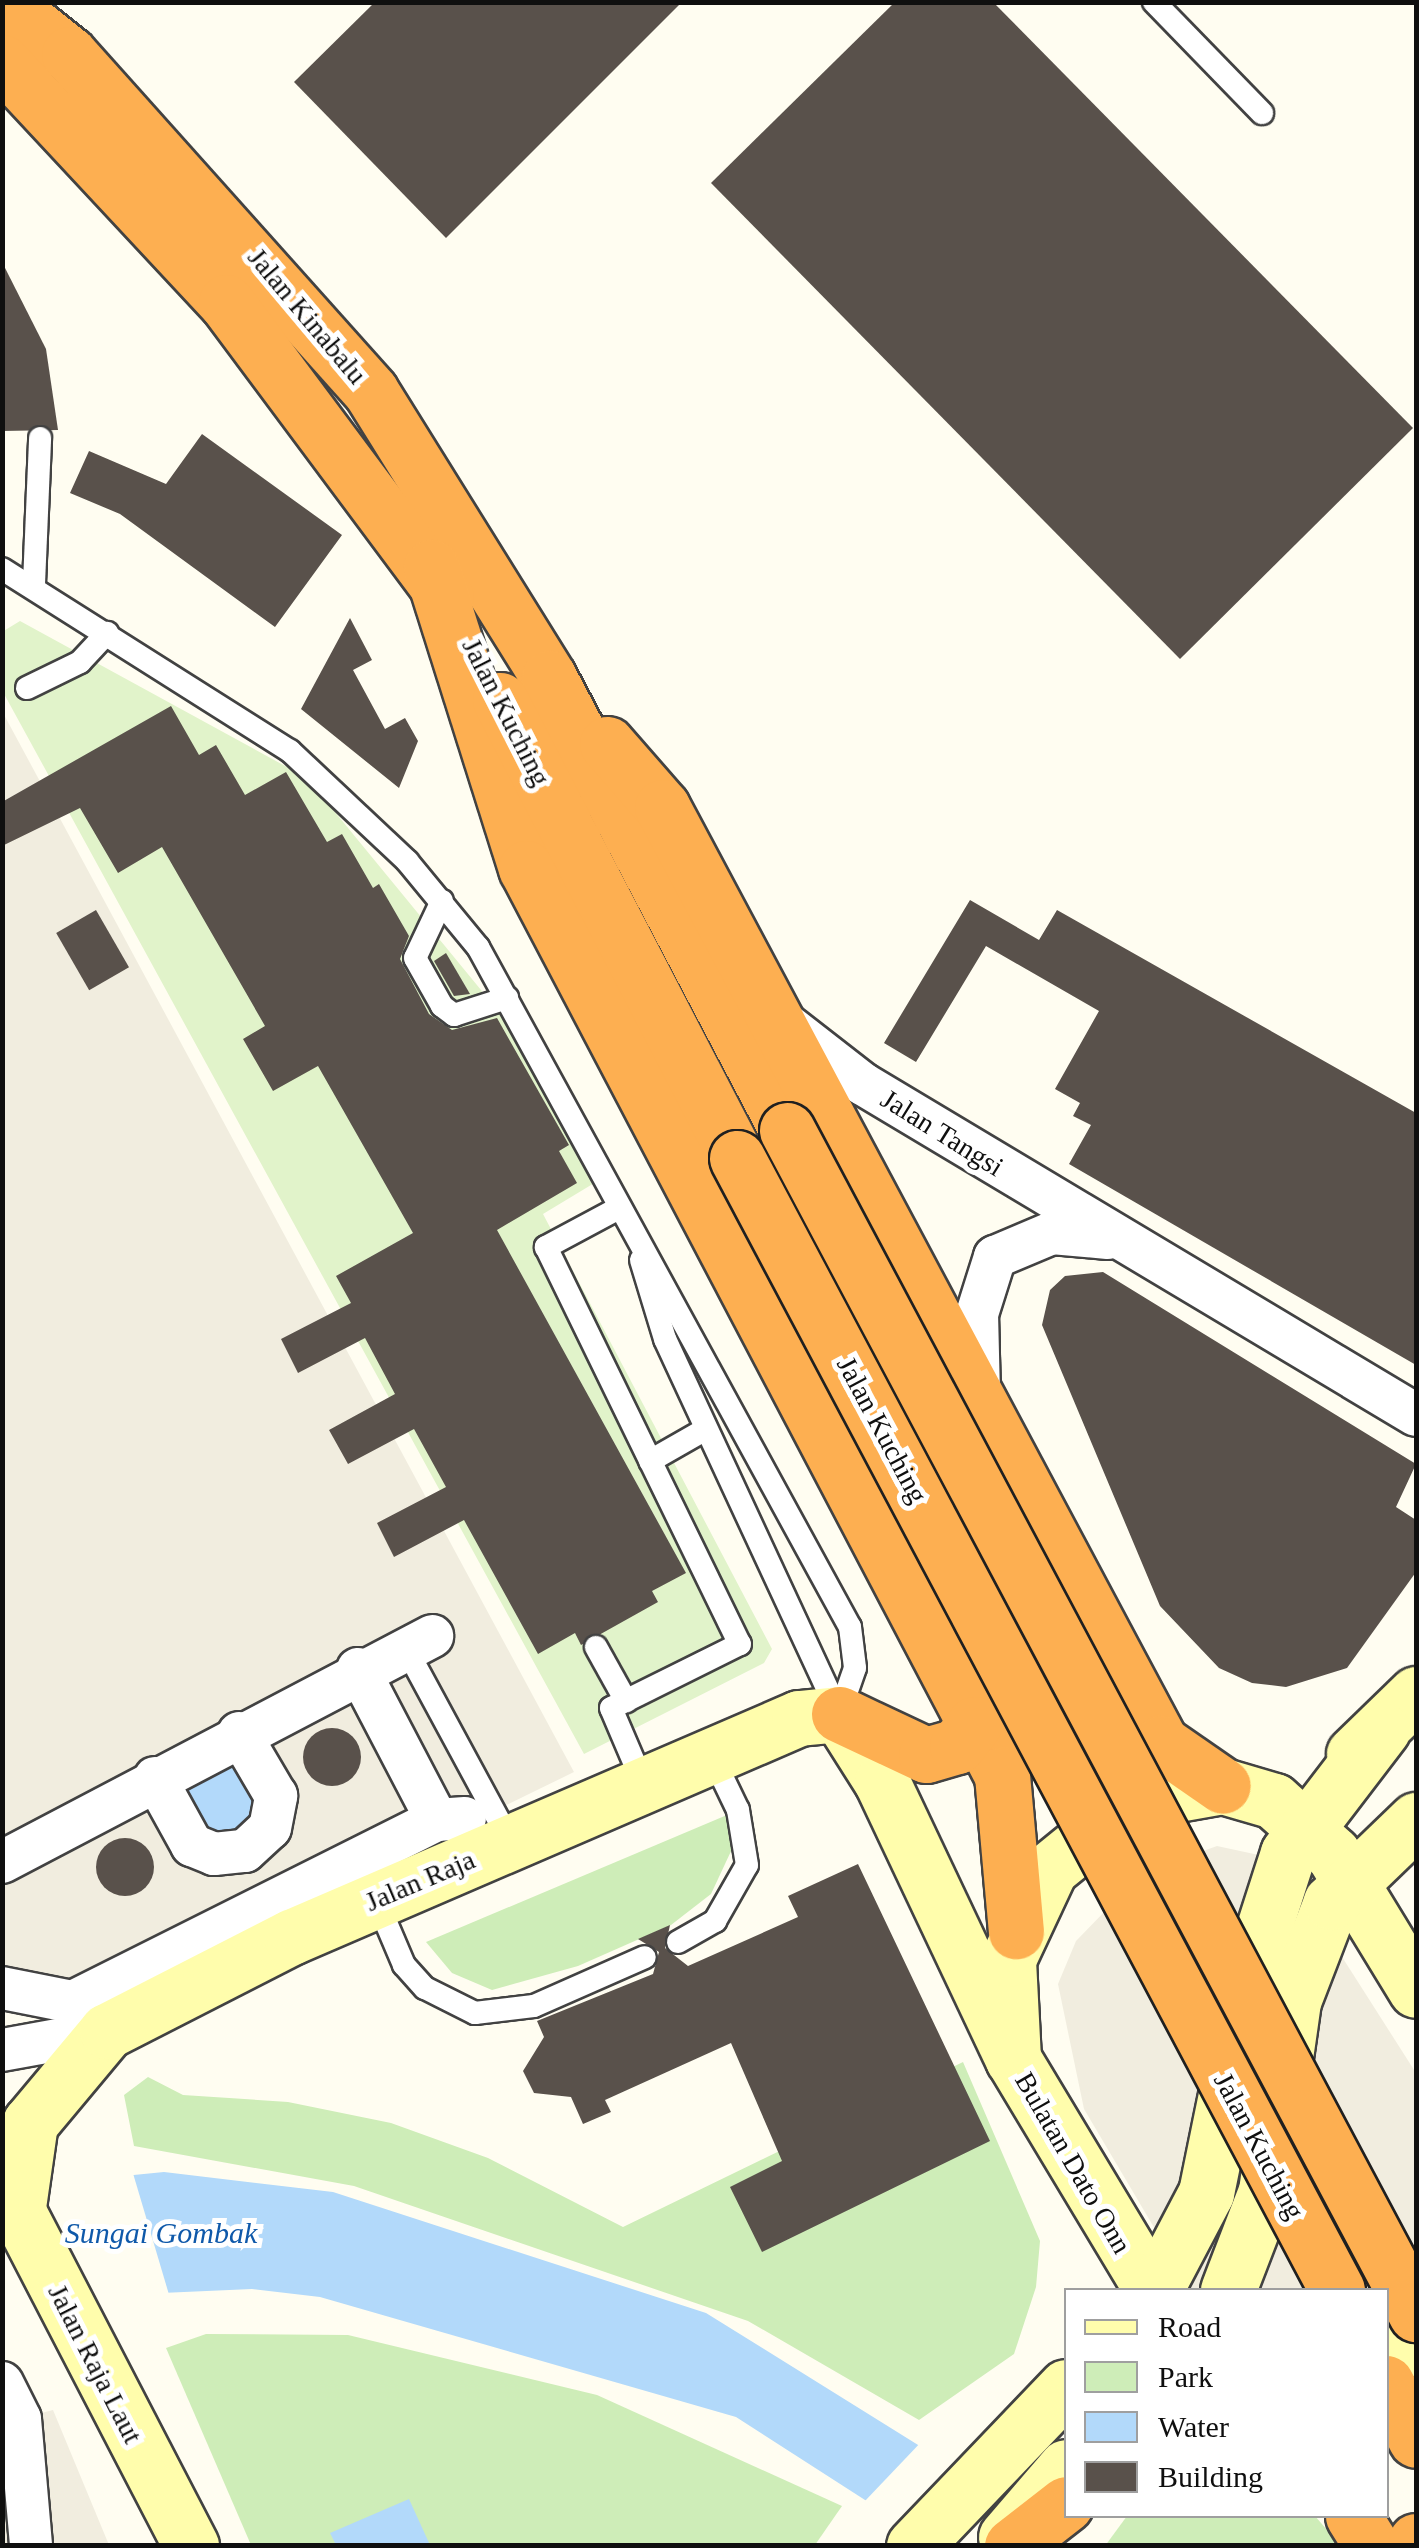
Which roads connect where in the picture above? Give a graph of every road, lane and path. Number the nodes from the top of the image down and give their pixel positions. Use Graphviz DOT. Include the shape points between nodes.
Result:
graph roads {
  1 [pos="4,2"];
  2 [pos="1154,2"];
  3 [pos="2,62"];
  4 [pos="1262,113"];
  5 [pos="40,438"];
  6 [pos="431,567"];
  7 [pos="2,569"];
  8 [pos="34,584"];
  9 [pos="107,633"];
  10 [pos="549,678"];
  11 [pos="27,688"];
  12 [pos="442,902"];
  13 [pos="507,998"];
  14 [pos="777,1018"];
  15 [pos="617,1209"];
  16 [pos="634,1235"];
  17 [pos="1114,1239"];
  18 [pos="979,1399"];
  19 [pos="1416,1415"];
  20 [pos="706,1429"];
  21 [pos="650,1461"];
  22 [pos="596,1648"];
  23 [pos="424,1652"];
  24 [pos="358,1670"];
  25 [pos="626,1701"];
  26 [pos="1399,1712"];
  27 [pos="839,1714"];
  28 [pos="974,1724"];
  29 [pos="239,1732"];
  30 [pos="710,1753"];
  31 [pos="155,1778"];
  32 [pos="643,1783"];
  33 [pos="1223,1786"];
  34 [pos="1416,1820"];
  35 [pos="1290,1826"];
  36 [pos="471,1827"];
  37 [pos="1416,1831"];
  38 [pos="2,1862"];
  39 [pos="376,1899"];
  40 [pos="1353,1902"];
  41 [pos="273,1906"];
  42 [pos="1016,1931"];
  43 [pos="678,1942"];
  44 [pos="646,1957"];
  45 [pos="2,1988"];
  46 [pos="1416,1990"];
  47 [pos="107,2031"];
  48 [pos="2,2050"];
  49 [pos="1013,2058"];
  50 [pos="10,2194"];
  51 [pos="1108,2230"];
  52 [pos="1158,2284"];
  53 [pos="1099,2288"];
  54 [pos="1229,2288"];
  55 [pos="1336,2288"];
  56 [pos="1416,2314"];
  57 [pos="1416,2343"];
  58 [pos="1389,2358"];
  59 [pos="1389,2389"];
  60 [pos="1058,2393"];
  61 [pos="11,2401"];
  62 [pos="1416,2440"];
  63 [pos="1064,2470"];
  64 [pos="12,2471"];
  65 [pos="1064,2506"];
  66 [pos="1354,2518"];
  67 [pos="1384,2518"];
  68 [pos="32,2546"];
  69 [pos="191,2546"];
  70 [pos="914,2546"];
  71 [pos="999,2546"];
  72 [pos="1012,2546"];
  73 [pos="1372,2546"];
  74 [pos="1400,2546"];
  1 -- 10 [label="highway, Jalan Kinabalu" via="69,54 371,392"];
  2 -- 4 [label="lane"];
  3 -- 6 [label="highway, Jalan Kinabalu" via="226,302"];
  5 -- 8 [label="lane"];
  6 -- 28 [label="highway" via="526,868"];
  6 -- 55 [label="highway, Jalan Kuching, bridge"];
  7 -- 8 [label="lane"];
  8 -- 9 [label="lane"];
  9 -- 11 [label="lane" via="80,662"];
  9 -- 12 [label="lane" via="290,751"];
  10 -- 14 [label="highway" via="662,807"];
  10 -- 56 [label="highway, Jalan Kuching, bridge"];
  12 -- 13 [label="lane"];
  12 -- 13 [label="lane" via="415,958 442,1006 454,1015"];
  13 -- 15 [label="lane"];
  14 -- 17 [label="street, Jalan Tangsi" via="863,1084"];
  14 -- 18 [label="highway"];
  15 -- 16 [label="lane"];
  15 -- 21 [label="lane" via="546,1248"];
  16 -- 20 [label="lane" via="664,1339"];
  16 -- 27 [label="lane" via="692,1326 850,1626 855,1668"];
  17 -- 18 [label="street, Jalan Tangsi" via="1052,1233 996,1257 977,1314"];
  17 -- 19 [label="street, Jalan Tangsi"];
  18 -- 33 [label="highway" via="1161,1743"];
  20 -- 21 [label="lane"];
  20 -- 27 [label="lane"];
  21 -- 25 [label="lane" via="740,1644"];
  22 -- 25 [label="lane"];
  23 -- 24 [label="street"];
  23 -- 36 [label="lane"];
  24 -- 29 [label="street"];
  24 -- 36 [label="street"];
  25 -- 32 [label="lane" via="611,1708"];
  26 -- 35 [label="street" via="1308,1787"];
  27 -- 28 [label="highway" via="926,1755 957,1746"];
  27 -- 30 [label="street, Jalan Raja" via="800,1718"];
  27 -- 49 [label="street" via="882,1782"];
  28 -- 42 [label="highway" via="1006,1788"];
  29 -- 31 [label="street"];
  29 -- 31 [label="street" via="276,1796 270,1828 245,1851 214,1854 192,1845"];
  30 -- 32 [label="street, Jalan Raja"];
  30 -- 43 [label="lane" via="738,1810 747,1866 715,1921"];
  31 -- 38 [label="street"];
  32 -- 36 [label="street, Jalan Raja"];
  33 -- 35 [label="street, Bulatan Dato Onn"];
  33 -- 42 [label="street, Bulatan Dato Onn" via="1161,1797 1104,1826 1050,1869"];
  34 -- 40 [label="street"];
  35 -- 40 [label="street"];
  35 -- 52 [label="street, bridge" via="1253,1962 1226,2126"];
  36 -- 39 [label="street, Jalan Raja"];
  36 -- 41 [label="street"];
  37 -- 40 [label="street"];
  39 -- 41 [label="street, Jalan Raja"];
  39 -- 44 [label="lane" via="404,1964 424,1988 475,2013 534,2006"];
  40 -- 46 [label="street"];
  40 -- 54 [label="street, bridge" via="1293,2001 1266,2191"];
  41 -- 45 [label="street" via="73,2002"];
  41 -- 47 [label="street, Jalan Raja"];
  42 -- 49 [label="street, Bulatan Dato Onn" via="1004,1983"];
  47 -- 48 [label="street, Jalan Raja"];
  47 -- 50 [label="street" via="30,2123"];
  49 -- 51 [label="street, Bulatan Dato Onn"];
  50 -- 69 [label="street, Jalan Raja Laut" via="107,2394"];
  51 -- 52 [label="street, Bulatan Dato Onn"];
  51 -- 53 [label="street"];
  57 -- 58 [label="street"];
  59 -- 62 [label="highway"];
  60 -- 70 [label="street"];
  61 -- 64 [label="street"];
  63 -- 71 [label="street"];
  64 -- 68 [label="street"];
  65 -- 72 [label="highway"];
  66 -- 73 [label="highway"];
  67 -- 74 [label="highway"];
}
